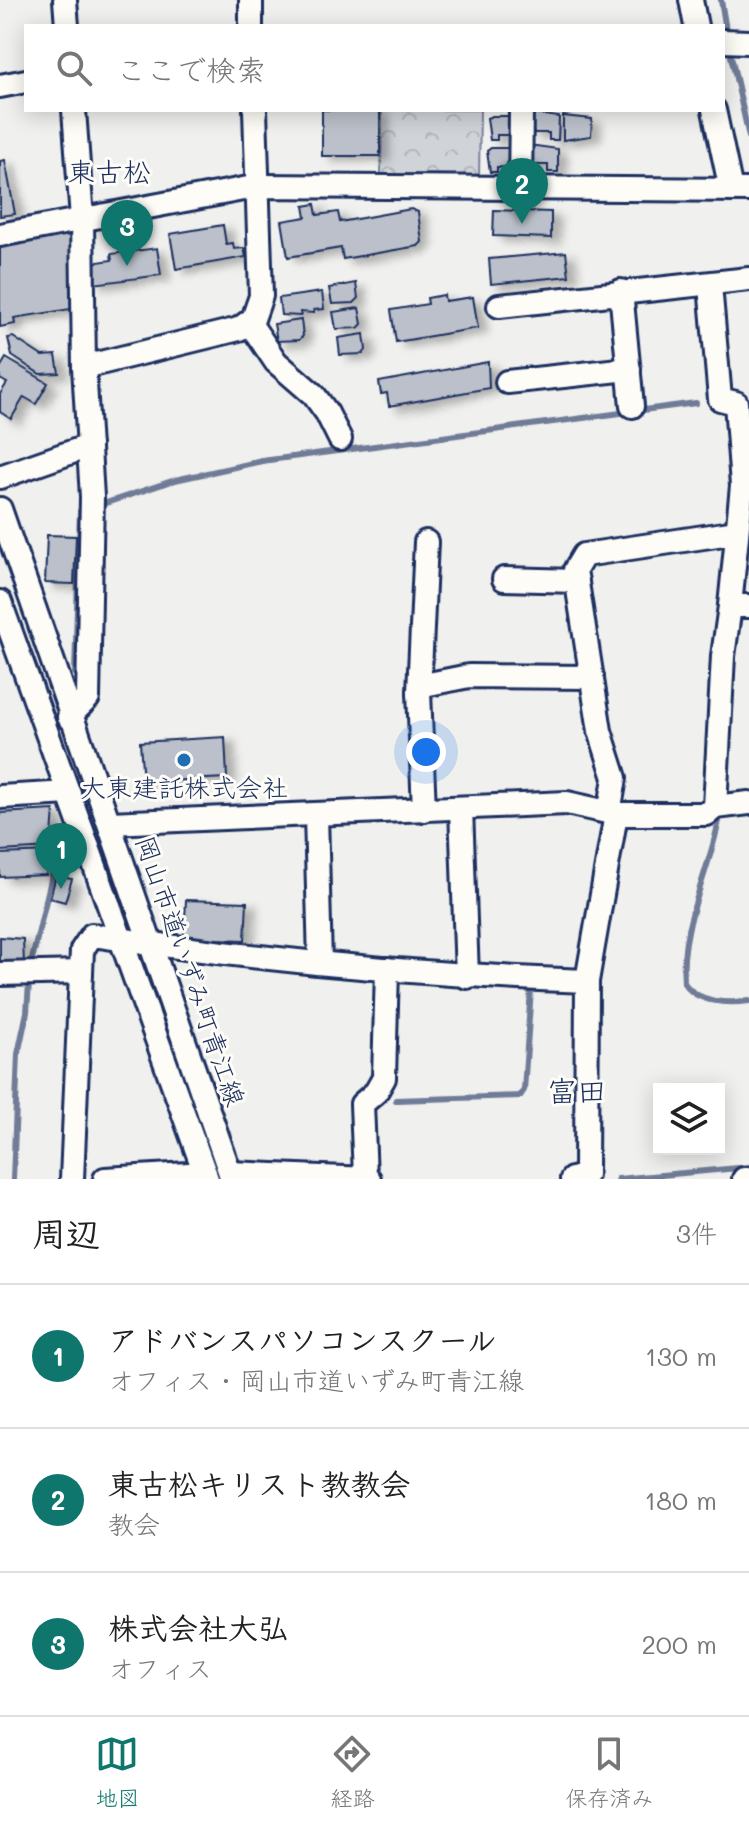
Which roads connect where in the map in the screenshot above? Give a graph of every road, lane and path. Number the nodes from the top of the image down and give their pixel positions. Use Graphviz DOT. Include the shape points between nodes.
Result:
graph roads {
  1 [pos="65,0"];
  2 [pos="251,0"];
  3 [pos="691,0"];
  4 [pos="67,24"];
  5 [pos="251,24"];
  6 [pos="696,24"];
  7 [pos="24,81"];
  8 [pos="0,86"];
  9 [pos="74,112"];
  10 [pos="255,112"];
  11 [pos="521,112"];
  12 [pos="715,112"];
  13 [pos="259,186"];
  14 [pos="520,188"];
  15 [pos="740,190"];
  16 [pos="82,219"];
  17 [pos="0,235"];
  18 [pos="749,279"];
  19 [pos="710,285"];
  20 [pos="621,291"];
  21 [pos="499,306"];
  22 [pos="249,322"];
  23 [pos="84,367"];
  24 [pos="629,369"];
  25 [pos="507,382"];
  26 [pos="632,406"];
  27 [pos="743,427"];
  28 [pos="340,439"];
  29 [pos="89,446"];
  30 [pos="0,477"];
  31 [pos="0,509"];
  32 [pos="737,532"];
  33 [pos="426,542"];
  34 [pos="504,579"];
  35 [pos="577,581"];
  36 [pos="0,602"];
  37 [pos="739,606"];
  38 [pos="592,677"];
  39 [pos="419,692"];
  40 [pos="69,717"];
  41 [pos="69,793"];
  42 [pos="0,797"];
  43 [pos="749,803"];
  44 [pos="720,807"];
  45 [pos="461,808"];
  46 [pos="424,810"];
  47 [pos="617,814"];
  48 [pos="316,815"];
  49 [pos="110,823"];
  50 [pos="118,939"];
  51 [pos="153,946"];
  52 [pos="320,963"];
  53 [pos="387,969"];
  54 [pos="81,972"];
  55 [pos="0,974"];
  56 [pos="467,977"];
  57 [pos="587,981"];
  58 [pos="206,1176"];
  59 [pos="231,1176"];
  60 [pos="367,1178"];
  61 [pos="72,1179"];
  62 [pos="105,1179"];
  63 [pos="572,1179"];
  1 -- 4 [label="street"];
  2 -- 5 [label="street"];
  3 -- 6 [label="street"];
  7 -- 8 [label="street"];
  9 -- 16 [label="street"];
  10 -- 13 [label="street"];
  11 -- 14 [label="street"];
  12 -- 15 [label="street"];
  13 -- 14 [label="street"];
  13 -- 16 [label="street"];
  13 -- 22 [label="street" via="261,296"];
  14 -- 15 [label="street"];
  16 -- 17 [label="street"];
  16 -- 23 [label="street"];
  18 -- 19 [label="street"];
  19 -- 20 [label="street"];
  19 -- 27 [label="street" via="720,399 736,403"];
  20 -- 21 [label="street"];
  20 -- 24 [label="street"];
  22 -- 23 [label="street" via="239,329"];
  22 -- 28 [label="street" via="276,362 314,395"];
  23 -- 29 [label="street"];
  24 -- 25 [label="street"];
  24 -- 26 [label="street"];
  27 -- 32 [label="street"];
  29 -- 30 [label="street"];
  29 -- 40 [label="street" via="88,698"];
  31 -- 40 [label="street, 岡山市道いずみ町青江線"];
  32 -- 35 [label="street" via="584,555 575,570"];
  32 -- 37 [label="street"];
  33 -- 39 [label="street"];
  34 -- 35 [label="street"];
  35 -- 38 [label="street"];
  36 -- 41 [label="street, 岡山市道いずみ町青江線"];
  37 -- 44 [label="street" via="723,656"];
  38 -- 39 [label="street" via="469,676 436,680"];
  38 -- 47 [label="street" via="600,731 615,778"];
  39 -- 46 [label="street"];
  40 -- 49 [label="street, 岡山市道いずみ町青江線"];
  41 -- 42 [label="street"];
  41 -- 50 [label="street, 岡山市道いずみ町青江線"];
  43 -- 44 [label="street"];
  44 -- 47 [label="street" via="707,814"];
  45 -- 46 [label="street"];
  45 -- 47 [label="street" via="567,803"];
  45 -- 56 [label="street"];
  46 -- 48 [label="street"];
  47 -- 57 [label="street"];
  48 -- 49 [label="street"];
  48 -- 52 [label="street"];
  49 -- 51 [label="street, 岡山市道いずみ町青江線"];
  50 -- 51 [label="street"];
  50 -- 54 [label="street" via="92,935 82,950"];
  50 -- 58 [label="street, 岡山市道いずみ町青江線"];
  51 -- 52 [label="street"];
  51 -- 59 [label="street, 岡山市道いずみ町青江線"];
  52 -- 53 [label="street"];
  53 -- 56 [label="street"];
  53 -- 60 [label="street" via="384,1078 362,1104"];
  54 -- 55 [label="street"];
  54 -- 61 [label="street"];
  56 -- 57 [label="street"];
  57 -- 63 [label="street" via="586,1175"];
  58 -- 62 [label="street"];
  59 -- 60 [label="street"];
}
